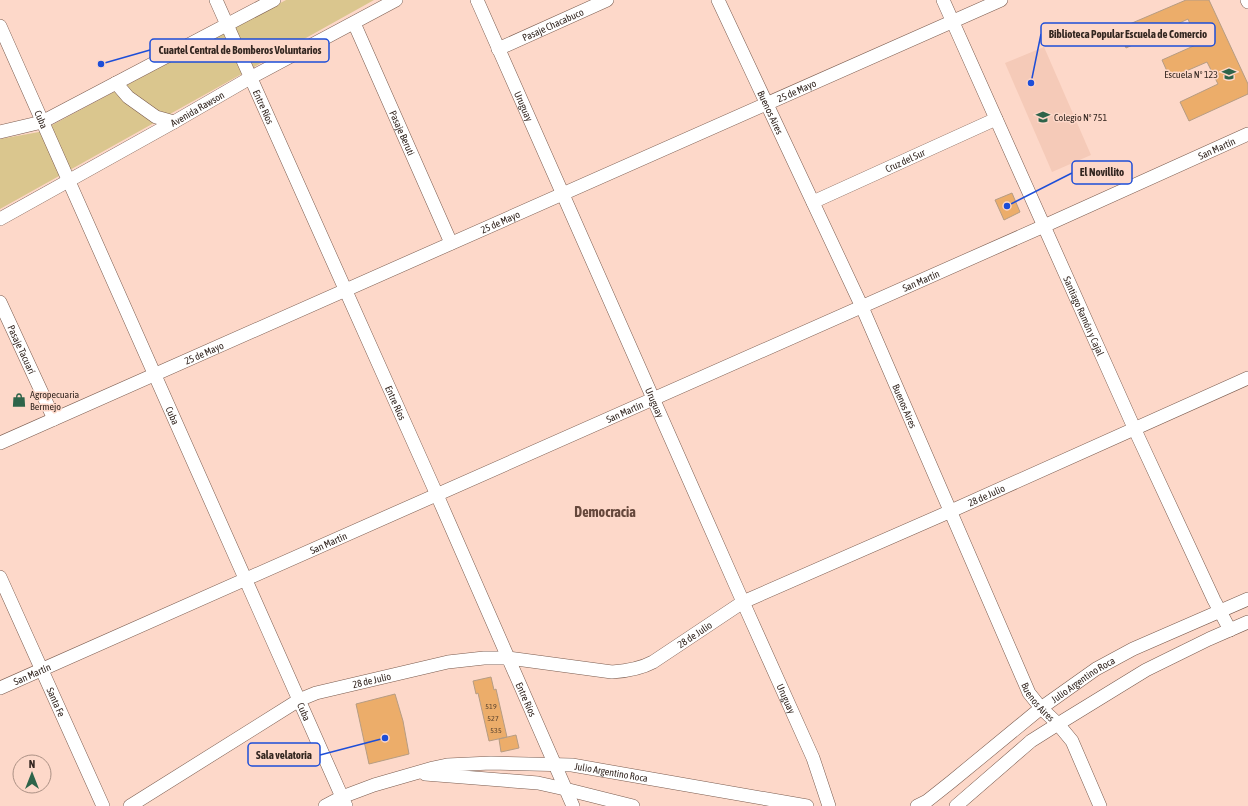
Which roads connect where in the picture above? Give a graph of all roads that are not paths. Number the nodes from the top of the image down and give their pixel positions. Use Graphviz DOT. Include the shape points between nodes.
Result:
graph roads {
  1 [pos="216,0"];
  2 [pos="274,0"];
  3 [pos="396,0"];
  4 [pos="477,0"];
  5 [pos="607,0"];
  6 [pos="718,0"];
  7 [pos="943,0"];
  8 [pos="1001,0"];
  9 [pos="953,21"];
  10 [pos="354,23"];
  11 [pos="227,24"];
  12 [pos="0,26"];
  13 [pos="498,49"];
  14 [pos="250,78"];
  15 [pos="116,83"];
  16 [pos="766,104"];
  17 [pos="996,119"];
  18 [pos="42,122"];
  19 [pos="174,122"];
  20 [pos="0,132"];
  21 [pos="1248,134"];
  22 [pos="69,181"];
  23 [pos="562,194"];
  24 [pos="813,202"];
  25 [pos="0,219"];
  26 [pos="1044,226"];
  27 [pos="451,243"];
  28 [pos="346,290"];
  29 [pos="0,302"];
  30 [pos="862,306"];
  31 [pos="155,374"];
  32 [pos="1248,378"];
  33 [pos="653,399"];
  34 [pos="54,419"];
  35 [pos="1135,430"];
  36 [pos="0,443"];
  37 [pos="436,495"];
  38 [pos="951,511"];
  39 [pos="0,577"];
  40 [pos="245,579"];
  41 [pos="1248,599"];
  42 [pos="743,602"];
  43 [pos="1219,611"];
  44 [pos="1248,622"];
  45 [pos="1230,630"];
  46 [pos="508,658"];
  47 [pos="41,670"];
  48 [pos="0,688"];
  49 [pos="299,700"];
  50 [pos="1041,708"];
  51 [pos="1058,724"];
  52 [pos="555,764"];
  53 [pos="414,773"];
  54 [pos="565,789"];
  55 [pos="344,801"];
  56 [pos="103,806"];
  57 [pos="130,806"];
  58 [pos="325,806"];
  59 [pos="573,806"];
  60 [pos="633,806"];
  61 [pos="807,806"];
  62 [pos="829,806"];
  63 [pos="917,806"];
  64 [pos="956,806"];
  65 [pos="1100,806"];
  1 -- 11 [label="street, Entre Ríos"];
  2 -- 11 [label="street"];
  3 -- 10 [label="street, Avenida Rawson"];
  4 -- 13 [label="street, Uruguay"];
  5 -- 13 [label="street, Pasaje Chacabuco"];
  6 -- 16 [label="street, Buenos Aires"];
  7 -- 9 [label="street, Santiago Ramón y Cajal"];
  8 -- 9 [label="street, 25 de Mayo"];
  9 -- 16 [label="street, 25 de Mayo"];
  9 -- 17 [label="street, Santiago Ramón y Cajal"];
  10 -- 14 [label="street, Avenida Rawson"];
  10 -- 27 [label="street, Pasaje Beruti"];
  11 -- 14 [label="street, Entre Ríos"];
  11 -- 15 [label="street"];
  12 -- 18 [label="street, Cuba"];
  13 -- 23 [label="street, Uruguay"];
  14 -- 19 [label="street, Avenida Rawson"];
  14 -- 28 [label="street, Entre Ríos"];
  15 -- 18 [label="street"];
  15 -- 19 [label="street" via="128,97 156,117"];
  16 -- 23 [label="street, 25 de Mayo"];
  16 -- 24 [label="street, Buenos Aires"];
  17 -- 24 [label="street, Cruz del Sur"];
  17 -- 26 [label="street, Santiago Ramón y Cajal"];
  18 -- 20 [label="street"];
  18 -- 22 [label="street, Cuba"];
  19 -- 22 [label="street, Avenida Rawson"];
  21 -- 26 [label="street, San Martín"];
  22 -- 25 [label="street, Avenida Rawson"];
  22 -- 31 [label="street, Cuba"];
  23 -- 27 [label="street, 25 de Mayo"];
  23 -- 33 [label="street, Uruguay"];
  24 -- 30 [label="street, Buenos Aires"];
  26 -- 30 [label="street, San Martín"];
  26 -- 35 [label="street, Santiago Ramón y Cajal"];
  27 -- 28 [label="street, 25 de Mayo"];
  28 -- 31 [label="street, 25 de Mayo"];
  28 -- 37 [label="street, Entre Ríos"];
  29 -- 34 [label="street, Pasaje Tacuarí"];
  30 -- 33 [label="street, San Martín"];
  30 -- 38 [label="street, Buenos Aires"];
  31 -- 34 [label="street, 25 de Mayo"];
  31 -- 40 [label="street, Cuba"];
  32 -- 35 [label="street, 28 de Julio"];
  33 -- 37 [label="street, San Martín"];
  33 -- 42 [label="street, Uruguay"];
  34 -- 36 [label="street, 25 de Mayo"];
  35 -- 38 [label="street, 28 de Julio"];
  35 -- 43 [label="street, Santiago Ramón y Cajal"];
  37 -- 40 [label="street, San Martín"];
  37 -- 46 [label="street, Entre Ríos"];
  38 -- 42 [label="street, 28 de Julio"];
  38 -- 50 [label="street, Buenos Aires" via="1029,693"];
  39 -- 47 [label="street, Santa Fe"];
  40 -- 47 [label="street, San Martín"];
  40 -- 49 [label="street, Cuba"];
  41 -- 43 [label="street, Julio Argentino Roca"];
  42 -- 46 [label="street, 28 de Julio" via="642,668 612,672"];
  42 -- 62 [label="street, Uruguay" via="814,758"];
  43 -- 45 [label="street, Santiago Ramón y Cajal"];
  43 -- 50 [label="street, Julio Argentino Roca" via="1116,657"];
  44 -- 45 [label="street"];
  45 -- 51 [label="street" via="1146,670"];
  46 -- 49 [label="street, 28 de Julio" via="448,662 316,693"];
  46 -- 52 [label="street, Entre Ríos"];
  47 -- 48 [label="street, San Martín"];
  47 -- 56 [label="street, Santa Fe"];
  49 -- 55 [label="street, Cuba"];
  49 -- 57 [label="street, 28 de Julio"];
  50 -- 51 [label="street, Buenos Aires"];
  50 -- 63 [label="street, Julio Argentino Roca" via="927,801"];
  51 -- 64 [label="street" via="1031,741"];
  51 -- 65 [label="street, Buenos Aires" via="1072,741"];
  52 -- 53 [label="street, Julio Argentino Roca" via="447,765"];
  52 -- 54 [label="street, Entre Ríos"];
  52 -- 61 [label="street, Julio Argentino Roca"];
  53 -- 54 [label="street, Julio Argentino Roca" via="538,783"];
  53 -- 55 [label="street, Julio Argentino Roca" via="374,785"];
  54 -- 59 [label="street, Entre Ríos"];
  54 -- 60 [label="street, Julio Argentino Roca"];
  55 -- 58 [label="street, Julio Argentino Roca"];
}
